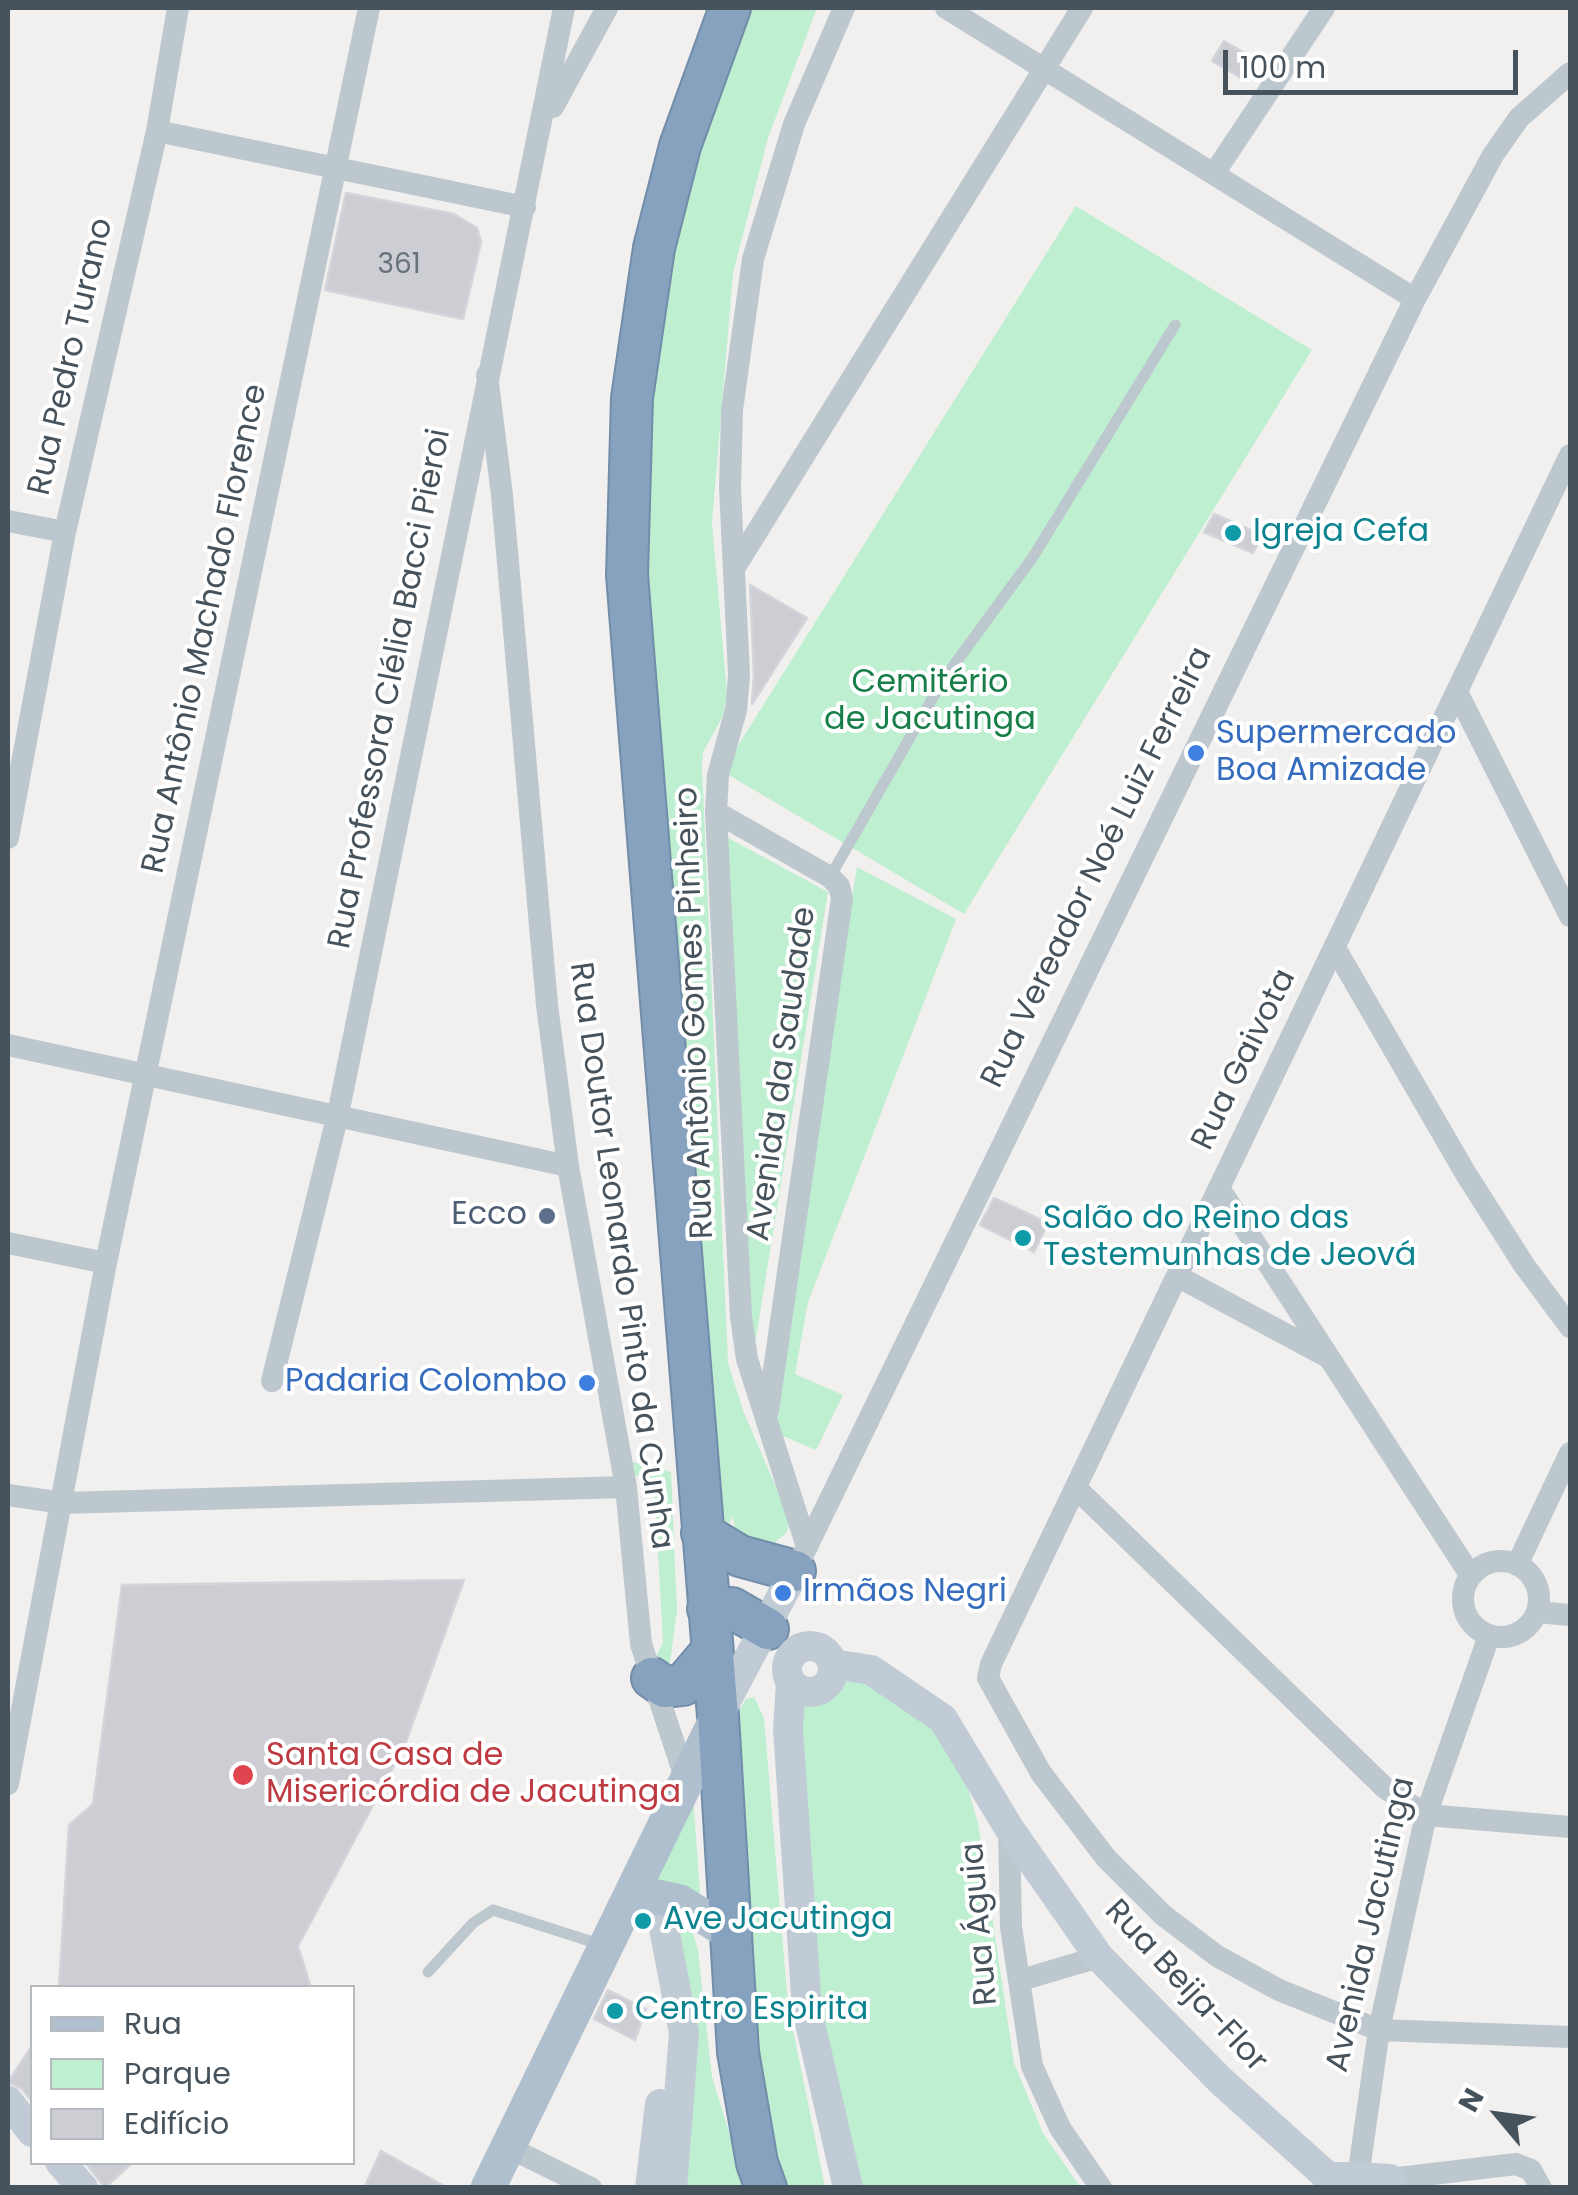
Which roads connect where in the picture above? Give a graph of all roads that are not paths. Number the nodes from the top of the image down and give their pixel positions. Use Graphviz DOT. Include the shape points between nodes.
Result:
graph roads {
  1 [pos="178,8"];
  2 [pos="369,8"];
  3 [pos="564,8"];
  4 [pos="607,8"];
  5 [pos="730,8"];
  6 [pos="844,8"];
  7 [pos="946,8"];
  8 [pos="1082,8"];
  9 [pos="1324,8"];
  10 [pos="1045,69"];
  11 [pos="1570,73"];
  12 [pos="544,123"];
  13 [pos="157,131"];
  14 [pos="336,167"];
  15 [pos="1215,172"];
  16 [pos="525,208"];
  17 [pos="1415,300"];
  18 [pos="1175,325"];
  19 [pos="486,376"];
  20 [pos="1570,455"];
  21 [pos="8,520"];
  22 [pos="65,532"];
  23 [pos="735,567"];
  24 [pos="1458,692"];
  25 [pos="716,812"];
  26 [pos="8,838"];
  27 [pos="830,877"];
  28 [pos="1570,916"];
  29 [pos="1335,948"];
  30 [pos="8,1045"];
  31 [pos="148,1077"];
  32 [pos="338,1114"];
  33 [pos="568,1166"];
  34 [pos="1219,1188"];
  35 [pos="8,1242"];
  36 [pos="106,1263"];
  37 [pos="1178,1276"];
  38 [pos="1570,1326"];
  39 [pos="1329,1358"];
  40 [pos="272,1381"];
  41 [pos="768,1414"];
  42 [pos="1570,1453"];
  43 [pos="626,1487"];
  44 [pos="1077,1489"];
  45 [pos="8,1495"];
  46 [pos="63,1503"];
  47 [pos="702,1533"];
  48 [pos="801,1559"];
  49 [pos="1517,1564"];
  50 [pos="1471,1576"];
  51 [pos="708,1609"];
  52 [pos="1537,1612"];
  53 [pos="1570,1614"];
  54 [pos="1489,1636"];
  55 [pos="711,1652"];
  56 [pos="786,1657"];
  57 [pos="652,1678"];
  58 [pos="741,1678"];
  59 [pos="718,1716"];
  60 [pos="686,1780"];
  61 [pos="8,1784"];
  62 [pos="1426,1815"];
  63 [pos="1009,1828"];
  64 [pos="1570,1828"];
  65 [pos="643,1899"];
  66 [pos="730,1933"];
  67 [pos="606,1946"];
  68 [pos="1099,1957"];
  69 [pos="428,1972"];
  70 [pos="1020,1980"];
  71 [pos="675,1992"];
  72 [pos="1379,2030"];
  73 [pos="1570,2036"];
  74 [pos="8,2101"];
  75 [pos="30,2129"];
  76 [pos="508,2147"];
  77 [pos="63,2165"];
  78 [pos="1536,2179"];
  79 [pos="1338,2181"];
  80 [pos="1389,2183"];
  81 [pos="83,2188"];
  82 [pos="488,2188"];
  83 [pos="590,2188"];
  84 [pos="650,2188"];
  85 [pos="672,2188"];
  86 [pos="766,2188"];
  87 [pos="848,2188"];
  88 [pos="1101,2188"];
  1 -- 13 [label="street, Rua Pedro Turano"];
  2 -- 14 [label="street, Rua Antônio Machado Florence"];
  3 -- 12 [label="street, Rua Professora Clélia Bacci Pieroi"];
  4 -- 12 [label="street"];
  5 -- 47 [label="highway" via="680,146 654,248 632,398 626,522"];
  6 -- 23 [label="street, Rua Antônio Gomes Pinheiro" via="794,124 753,259 732,410"];
  7 -- 10 [label="street"];
  8 -- 10 [label="street"];
  9 -- 15 [label="street"];
  10 -- 15 [label="street"];
  10 -- 23 [label="street"];
  11 -- 17 [label="street, Rua Vereador Noé Luiz Ferreira" via="1510,130"];
  12 -- 16 [label="street, Rua Professora Clélia Bacci Pieroi"];
  13 -- 14 [label="street"];
  13 -- 22 [label="street, Rua Pedro Turano"];
  14 -- 16 [label="street"];
  14 -- 31 [label="street, Rua Antônio Machado Florence"];
  15 -- 17 [label="street"];
  16 -- 19 [label="street, Rua Professora Clélia Bacci Pieroi"];
  17 -- 48 [label="street, Rua Vereador Noé Luiz Ferreira"];
  18 -- 27 [label="lane" via="1024,570 943,680"];
  19 -- 32 [label="street, Rua Professora Clélia Bacci Pieroi"];
  19 -- 33 [label="street, Rua Doutor Leonardo Pinto da Cunha"];
  20 -- 24 [label="street, Rua Gaivota"];
  21 -- 22 [label="street"];
  22 -- 26 [label="street, Rua Pedro Turano"];
  23 -- 25 [label="street, Rua Antônio Gomes Pinheiro" via="739,675"];
  24 -- 28 [label="street"];
  24 -- 29 [label="street, Rua Gaivota"];
  25 -- 27 [label="street, Avenida da Saudade"];
  25 -- 41 [label="street, Rua Antônio Gomes Pinheiro" via="741,1317 747,1359"];
  27 -- 41 [label="street, Avenida da Saudade" via="842,898"];
  29 -- 34 [label="street, Rua Gaivota"];
  29 -- 38 [label="street" via="1466,1174"];
  30 -- 31 [label="street"];
  31 -- 32 [label="street"];
  31 -- 36 [label="street, Rua Antônio Machado Florence"];
  32 -- 33 [label="street"];
  32 -- 40 [label="street, Rua Professora Clélia Bacci Pieroi"];
  33 -- 43 [label="street, Rua Doutor Leonardo Pinto da Cunha"];
  34 -- 37 [label="street, Rua Gaivota"];
  34 -- 39 [label="street"];
  35 -- 36 [label="street"];
  36 -- 46 [label="street, Rua Antônio Machado Florence"];
  37 -- 39 [label="street"];
  37 -- 44 [label="street, Rua Gaivota"];
  39 -- 50 [label="street"];
  41 -- 48 [label="street, Rua Antônio Gomes Pinheiro"];
  42 -- 49 [label="street"];
  43 -- 46 [label="street"];
  43 -- 57 [label="street, Rua Doutor Leonardo Pinto da Cunha" via="641,1644"];
  44 -- 62 [label="street" via="1343,1750"];
  44 -- 72 [label="street, Rua Gaivota" via="991,1664 988,1678 996,1695 1041,1773 1106,1858 1163,1915 1279,1990"];
  45 -- 46 [label="street"];
  46 -- 61 [label="street, Rua Antônio Machado Florence"];
  47 -- 48 [label="highway" via="740,1556"];
  47 -- 51 [label="highway"];
  48 -- 56 [label="street, Rua Vereador Noé Luiz Ferreira"];
  49 -- 50 [label="street" via="1492,1562"];
  49 -- 52 [label="street" via="1534,1579"];
  50 -- 54 [label="street" via="1464,1610"];
  51 -- 55 [label="highway"];
  51 -- 56 [label="highway" via="732,1608"];
  52 -- 53 [label="street"];
  52 -- 54 [label="street" via="1522,1631"];
  54 -- 62 [label="street, Avenida Jacutinga"];
  55 -- 57 [label="highway" via="683,1685 665,1687"];
  55 -- 59 [label="highway"];
  56 -- 58 [label="street, Rua Vereador Noé Luiz Ferreira"];
  56 -- 58 [label="street"];
  56 -- 63 [label="street, Rua Águia" via="809,1693 828,1684 833,1664 871,1670 944,1720"];
  56 -- 87 [label="street" via="807,2010"];
  57 -- 60 [label="street, Rua Doutor Leonardo Pinto da Cunha"];
  58 -- 59 [label="street, Rua Vereador Noé Luiz Ferreira"];
  59 -- 60 [label="main road"];
  59 -- 66 [label="highway"];
  60 -- 65 [label="main road"];
  62 -- 64 [label="street"];
  62 -- 72 [label="street, Avenida Jacutinga"];
  63 -- 68 [label="street, Rua Beija-Flor"];
  63 -- 70 [label="street, Rua Águia" via="1008,1886"];
  65 -- 66 [label="main road" via="704,1913"];
  65 -- 67 [label="main road"];
  65 -- 71 [label="street"];
  66 -- 86 [label="highway" via="738,2052"];
  67 -- 69 [label="lane" via="493,1910 472,1923"];
  67 -- 76 [label="main road"];
  68 -- 70 [label="street"];
  68 -- 79 [label="street, Rua Beija-Flor" via="1222,2081"];
  70 -- 88 [label="street, Rua Águia" via="1032,2066 1060,2128"];
  71 -- 84 [label="street"];
  71 -- 85 [label="street" via="684,2057"];
  72 -- 73 [label="street"];
  72 -- 79 [label="street, Avenida Jacutinga"];
  74 -- 75 [label="street"];
  76 -- 82 [label="main road"];
  76 -- 83 [label="street"];
  77 -- 81 [label="street"];
  78 -- 80 [label="street" via="1516,2164"];
  79 -- 80 [label="street"];
}
